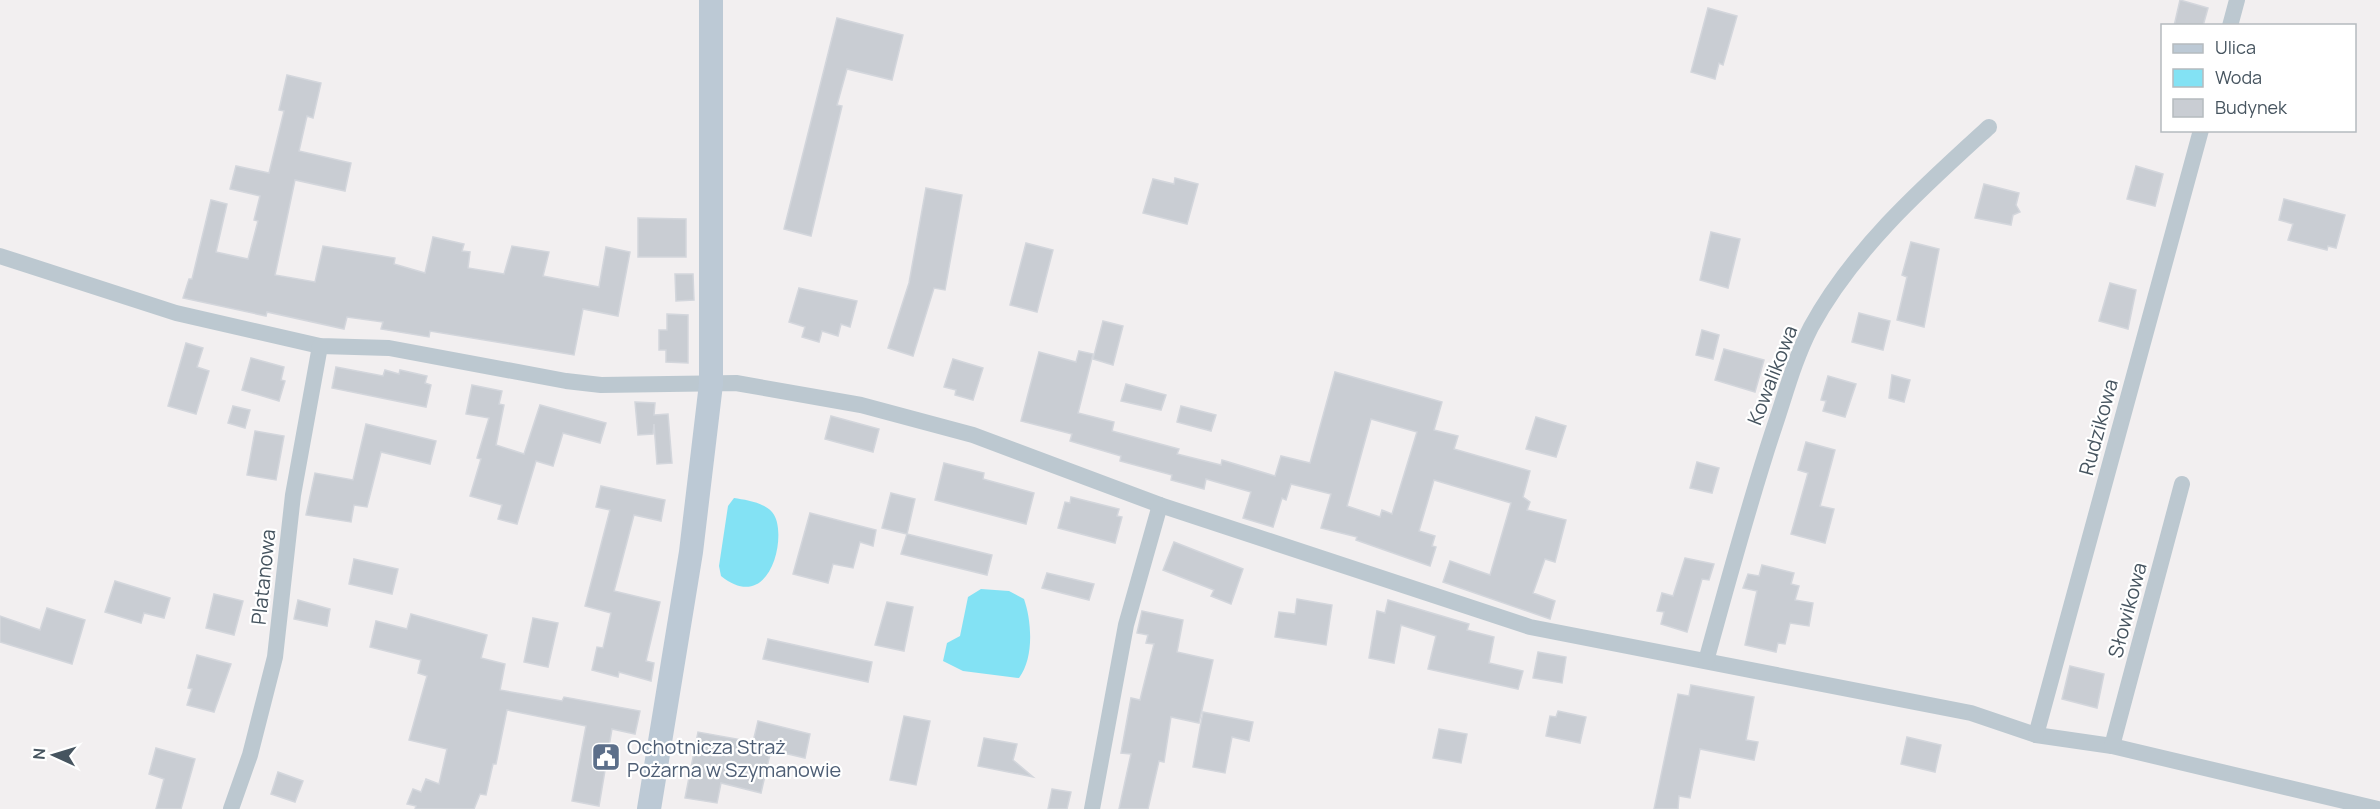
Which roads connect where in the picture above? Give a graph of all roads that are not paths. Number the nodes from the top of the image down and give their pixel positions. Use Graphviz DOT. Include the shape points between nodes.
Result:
graph roads {
  1 [pos="711,0"];
  2 [pos="2236,0"];
  3 [pos="2230,24"];
  4 [pos="1989,128"];
  5 [pos="2200,132"];
  6 [pos="0,256"];
  7 [pos="320,346"];
  8 [pos="711,384"];
  9 [pos="2182,484"];
  10 [pos="1160,505"];
  11 [pos="1706,661"];
  12 [pos="2036,735"];
  13 [pos="2112,746"];
  14 [pos="231,809"];
  15 [pos="649,809"];
  16 [pos="1092,809"];
  17 [pos="2378,809"];
  1 -- 8 [label="street"];
  2 -- 3 [label="street"];
  4 -- 11 [label="street, Kowalikowa" via="1902,208 1849,271 1811,327 1797,356 1766,452"];
  5 -- 12 [label="street, Rudzikowa"];
  6 -- 7 [label="street" via="176,313"];
  7 -- 8 [label="street" via="389,348 601,385"];
  7 -- 14 [label="street, Platanowa" via="293,495 275,657 250,755"];
  8 -- 10 [label="street" via="736,382 861,405 962,432"];
  8 -- 15 [label="street" via="691,552"];
  9 -- 13 [label="street, Słowikowa"];
  10 -- 11 [label="street" via="1530,627"];
  10 -- 16 [label="street" via="1126,626"];
  11 -- 12 [label="street" via="1971,713"];
  12 -- 13 [label="street"];
  13 -- 17 [label="street"];
}
